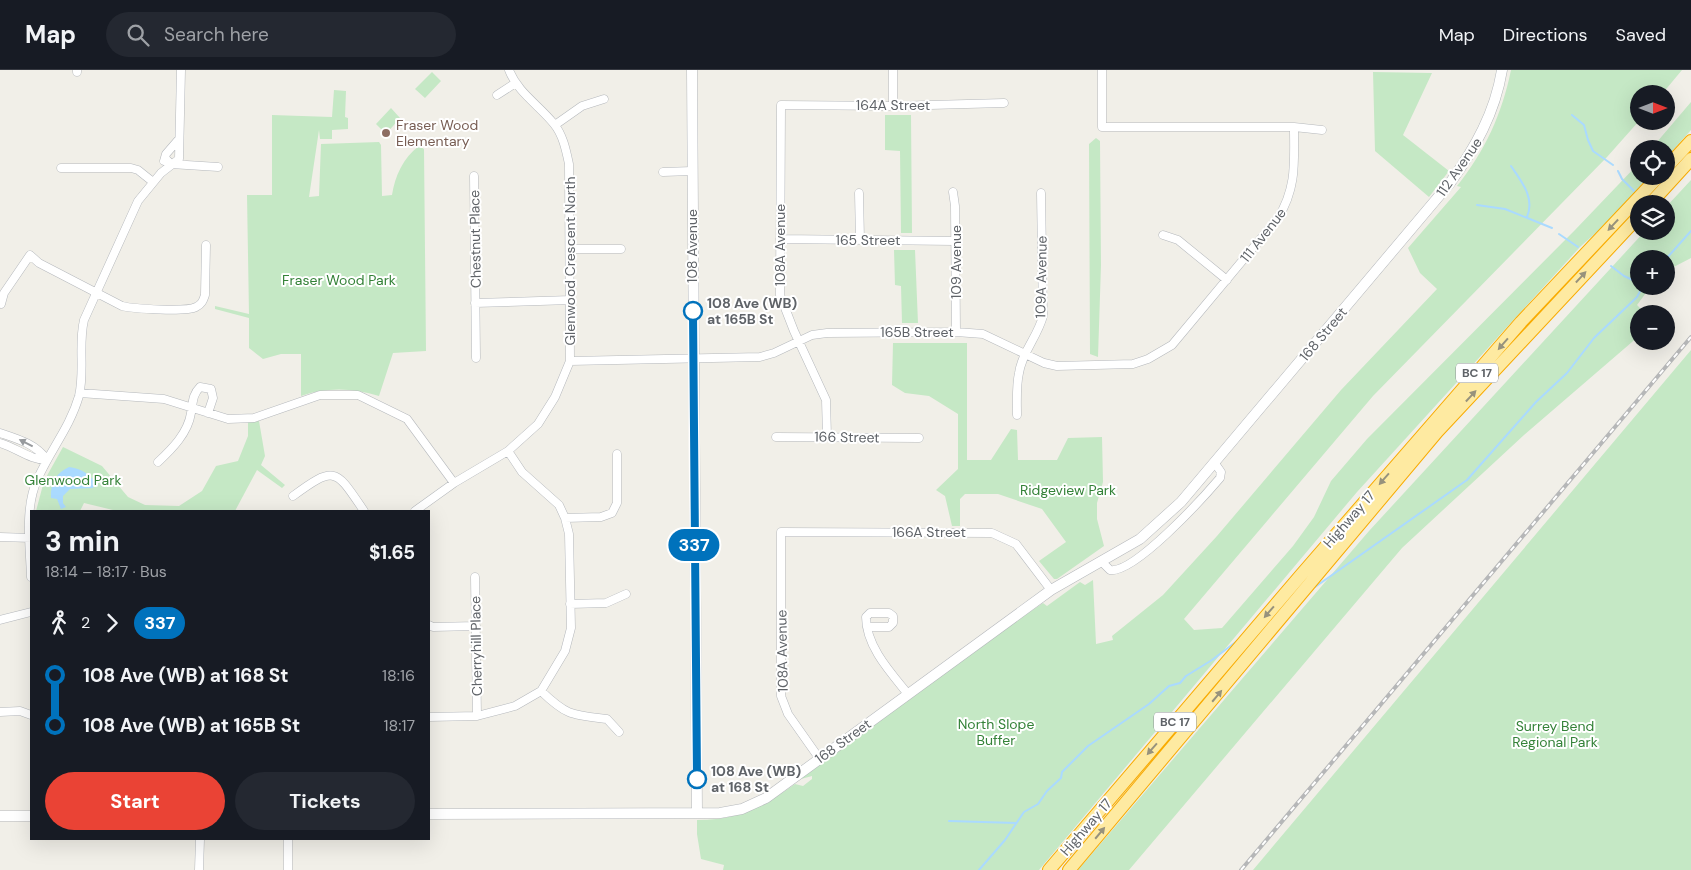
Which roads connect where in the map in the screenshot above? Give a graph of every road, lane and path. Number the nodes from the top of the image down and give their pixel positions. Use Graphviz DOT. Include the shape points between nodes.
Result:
graph roads {
  1 [pos="181,70"];
  2 [pos="509,70"];
  3 [pos="692,70"];
  4 [pos="893,70"];
  5 [pos="1102,70"];
  6 [pos="1502,70"];
  7 [pos="514,84"];
  8 [pos="497,95"];
  9 [pos="604,99"];
  10 [pos="1004,103"];
  11 [pos="781,105"];
  12 [pos="893,106"];
  13 [pos="555,125"];
  14 [pos="1294,127"];
  15 [pos="1322,130"];
  16 [pos="180,139"];
  17 [pos="1691,141"];
  18 [pos="167,154"];
  19 [pos="178,155"];
  20 [pos="1675,158"];
  21 [pos="1691,159"];
  22 [pos="174,164"];
  23 [pos="188,166"];
  24 [pos="218,167"];
  25 [pos="61,168"];
  26 [pos="692,171"];
  27 [pos="663,172"];
  28 [pos="160,173"];
  29 [pos="474,176"];
  30 [pos="153,182"];
  31 [pos="1650,185"];
  32 [pos="859,192"];
  33 [pos="953,192"];
  34 [pos="1041,193"];
  35 [pos="1658,195"];
  36 [pos="1432,205"];
  37 [pos="1630,226"];
  38 [pos="1163,235"];
  39 [pos="780,239"];
  40 [pos="860,240"];
  41 [pos="955,241"];
  42 [pos="206,245"];
  43 [pos="570,249"];
  44 [pos="621,249"];
  45 [pos="1227,280"];
  46 [pos="96,293"];
  47 [pos="571,300"];
  48 [pos="475,303"];
  49 [pos="1,304"];
  50 [pos="956,332"];
  51 [pos="799,340"];
  52 [pos="1025,354"];
  53 [pos="476,358"];
  54 [pos="693,358"];
  55 [pos="570,361"];
  56 [pos="80,393"];
  57 [pos="192,408"];
  58 [pos="208,413"];
  59 [pos="1016,416"];
  60 [pos="0,433"];
  61 [pos="827,436"];
  62 [pos="776,437"];
  63 [pos="919,438"];
  64 [pos="0,443"];
  65 [pos="508,451"];
  66 [pos="616,454"];
  67 [pos="47,460"];
  68 [pos="158,462"];
  69 [pos="1214,462"];
  70 [pos="454,483"];
  71 [pos="293,496"];
  72 [pos="32,510"];
  73 [pos="363,510"];
  74 [pos="416,510"];
  75 [pos="566,518"];
  76 [pos="781,532"];
  77 [pos="0,538"];
  78 [pos="30,538"];
  79 [pos="1101,562"];
  80 [pos="475,577"];
  81 [pos="1051,590"];
  82 [pos="626,594"];
  83 [pos="570,604"];
  84 [pos="30,612"];
  85 [pos="0,620"];
  86 [pos="430,625"];
  87 [pos="476,626"];
  88 [pos="868,627"];
  89 [pos="541,691"];
  90 [pos="908,694"];
  91 [pos="0,712"];
  92 [pos="30,715"];
  93 [pos="477,716"];
  94 [pos="430,717"];
  95 [pos="619,732"];
  96 [pos="819,758"];
  97 [pos="697,813"];
  98 [pos="430,814"];
  99 [pos="0,816"];
  100 [pos="30,816"];
  101 [pos="200,840"];
  102 [pos="288,840"];
  103 [pos="200,870"];
  104 [pos="288,870"];
  105 [pos="1048,870"];
  106 [pos="1068,870"];
  1 -- 16 [label="street"];
  2 -- 7 [label="street, Glenwood Crescent North"];
  3 -- 26 [label="street, 108 Avenue"];
  4 -- 12 [label="street"];
  5 -- 14 [label="street" via="1102,127"];
  6 -- 36 [label="street, 112 Avenue" via="1492,109 1479,139"];
  7 -- 8 [label="street"];
  7 -- 13 [label="street, Glenwood Crescent North"];
  9 -- 13 [label="street" via="582,106"];
  10 -- 12 [label="street, 164A Street"];
  11 -- 12 [label="street, 164A Street"];
  11 -- 39 [label="street, 108A Avenue"];
  13 -- 43 [label="street, Glenwood Crescent North" via="566,146 569,164"];
  14 -- 15 [label="street"];
  14 -- 45 [label="street, 111 Avenue" via="1294,180 1288,202"];
  16 -- 18 [label="street"];
  16 -- 19 [label="street"];
  17 -- 20 [label="highway"];
  18 -- 19 [label="street" via="174,151"];
  18 -- 22 [label="street" via="169,164"];
  18 -- 28 [label="street"];
  19 -- 22 [label="street" via="178,162"];
  19 -- 23 [label="street"];
  21 -- 35 [label="highway"];
  22 -- 23 [label="street"];
  22 -- 28 [label="street"];
  23 -- 24 [label="street"];
  25 -- 30 [label="street" via="131,168"];
  26 -- 27 [label="street"];
  26 -- 54 [label="street, 108 Avenue"];
  28 -- 30 [label="street"];
  29 -- 48 [label="street, Chestnut Place"];
  30 -- 46 [label="street" via="138,201"];
  31 -- 105 [label="highway, Highway 17 / BC 17, one-way" via="1521,322"];
  32 -- 40 [label="street"];
  33 -- 41 [label="street, 109 Avenue"];
  34 -- 52 [label="street, 109A Avenue" via="1043,316 1040,329"];
  36 -- 69 [label="street, 168 Street"];
  106 -- 37 [label="highway, Highway 17 / BC 17, one-way" via="1437,432"];
  38 -- 45 [label="street" via="1178,240"];
  39 -- 40 [label="street, 165 Street"];
  39 -- 51 [label="street, 108A Avenue" via="782,303"];
  40 -- 41 [label="street, 165 Street"];
  41 -- 50 [label="street, 109 Avenue"];
  42 -- 46 [label="street" via="205,295 203,303 194,309 135,309"];
  43 -- 44 [label="street"];
  43 -- 47 [label="street, Glenwood Crescent North"];
  45 -- 52 [label="street, 165B Street" via="1172,345 1148,359 1118,366 1057,366"];
  46 -- 49 [label="street" via="30,255 4,292"];
  46 -- 56 [label="street" via="82,328"];
  47 -- 48 [label="street, Chestnut Place"];
  47 -- 55 [label="street, Glenwood Crescent North"];
  48 -- 53 [label="street, Chestnut Place"];
  50 -- 51 [label="street, 165B Street" via="838,332"];
  50 -- 52 [label="street, 165B Street" via="982,334"];
  51 -- 54 [label="street, 165B Street" via="760,357"];
  51 -- 61 [label="street, 108A Avenue" via="826,400"];
  52 -- 59 [label="street, 109A Avenue" via="1018,372"];
  54 -- 55 [label="street, 165B Street"];
  54 -- 97 [label="street, 108 Avenue"];
  55 -- 65 [label="street, Glenwood Crescent North" via="555,397 538,424"];
  56 -- 57 [label="street" via="164,399"];
  56 -- 67 [label="street" via="68,426"];
  57 -- 58 [label="street"];
  57 -- 58 [label="street" via="197,390 208,387 212,389 213,398"];
  57 -- 68 [label="street" via="176,445"];
  58 -- 70 [label="street" via="228,419 254,418 320,395 358,395 407,419"];
  67 -- 60 [label="street, one-way" via="41,451 22,440"];
  61 -- 62 [label="street, 166 Street"];
  61 -- 63 [label="street, 166 Street"];
  64 -- 67 [label="street" via="37,460"];
  65 -- 70 [label="street, Glenwood Crescent North"];
  65 -- 75 [label="street" via="522,472 559,505"];
  66 -- 75 [label="street" via="616,503 612,513 601,517"];
  67 -- 72 [label="street" via="33,492"];
  69 -- 79 [label="street, 168 Street" via="1181,502 1140,538"];
  69 -- 79 [label="street" via="1221,472 1220,478 1169,533 1120,569 1110,570"];
  70 -- 74 [label="street, Glenwood Crescent North"];
  71 -- 73 [label="street" via="323,475 332,475 343,480"];
  75 -- 83 [label="street"];
  76 -- 81 [label="street, 166A Street" via="992,533 1016,544"];
  76 -- 96 [label="street, 108A Avenue" via="781,696 788,714"];
  77 -- 78 [label="street"];
  79 -- 81 [label="street, 168 Street"];
  80 -- 87 [label="street, Cherryhill Place"];
  81 -- 90 [label="street, 168 Street"];
  82 -- 83 [label="street" via="606,603"];
  83 -- 89 [label="street" via="571,628 565,651"];
  84 -- 85 [label="street"];
  86 -- 87 [label="street"];
  87 -- 93 [label="street, Cherryhill Place"];
  88 -- 90 [label="street" via="871,644"];
  89 -- 93 [label="street" via="516,706"];
  89 -- 95 [label="street" via="571,715 607,719"];
  90 -- 96 [label="street, 168 Street"];
  91 -- 92 [label="street" via="20,711"];
  93 -- 94 [label="street"];
  96 -- 97 [label="street, 168 Street" via="766,798 742,809"];
  97 -- 98 [label="street, 168 Street"];
  99 -- 100 [label="street"];
  101 -- 103 [label="street"];
  102 -- 104 [label="street"];
}
